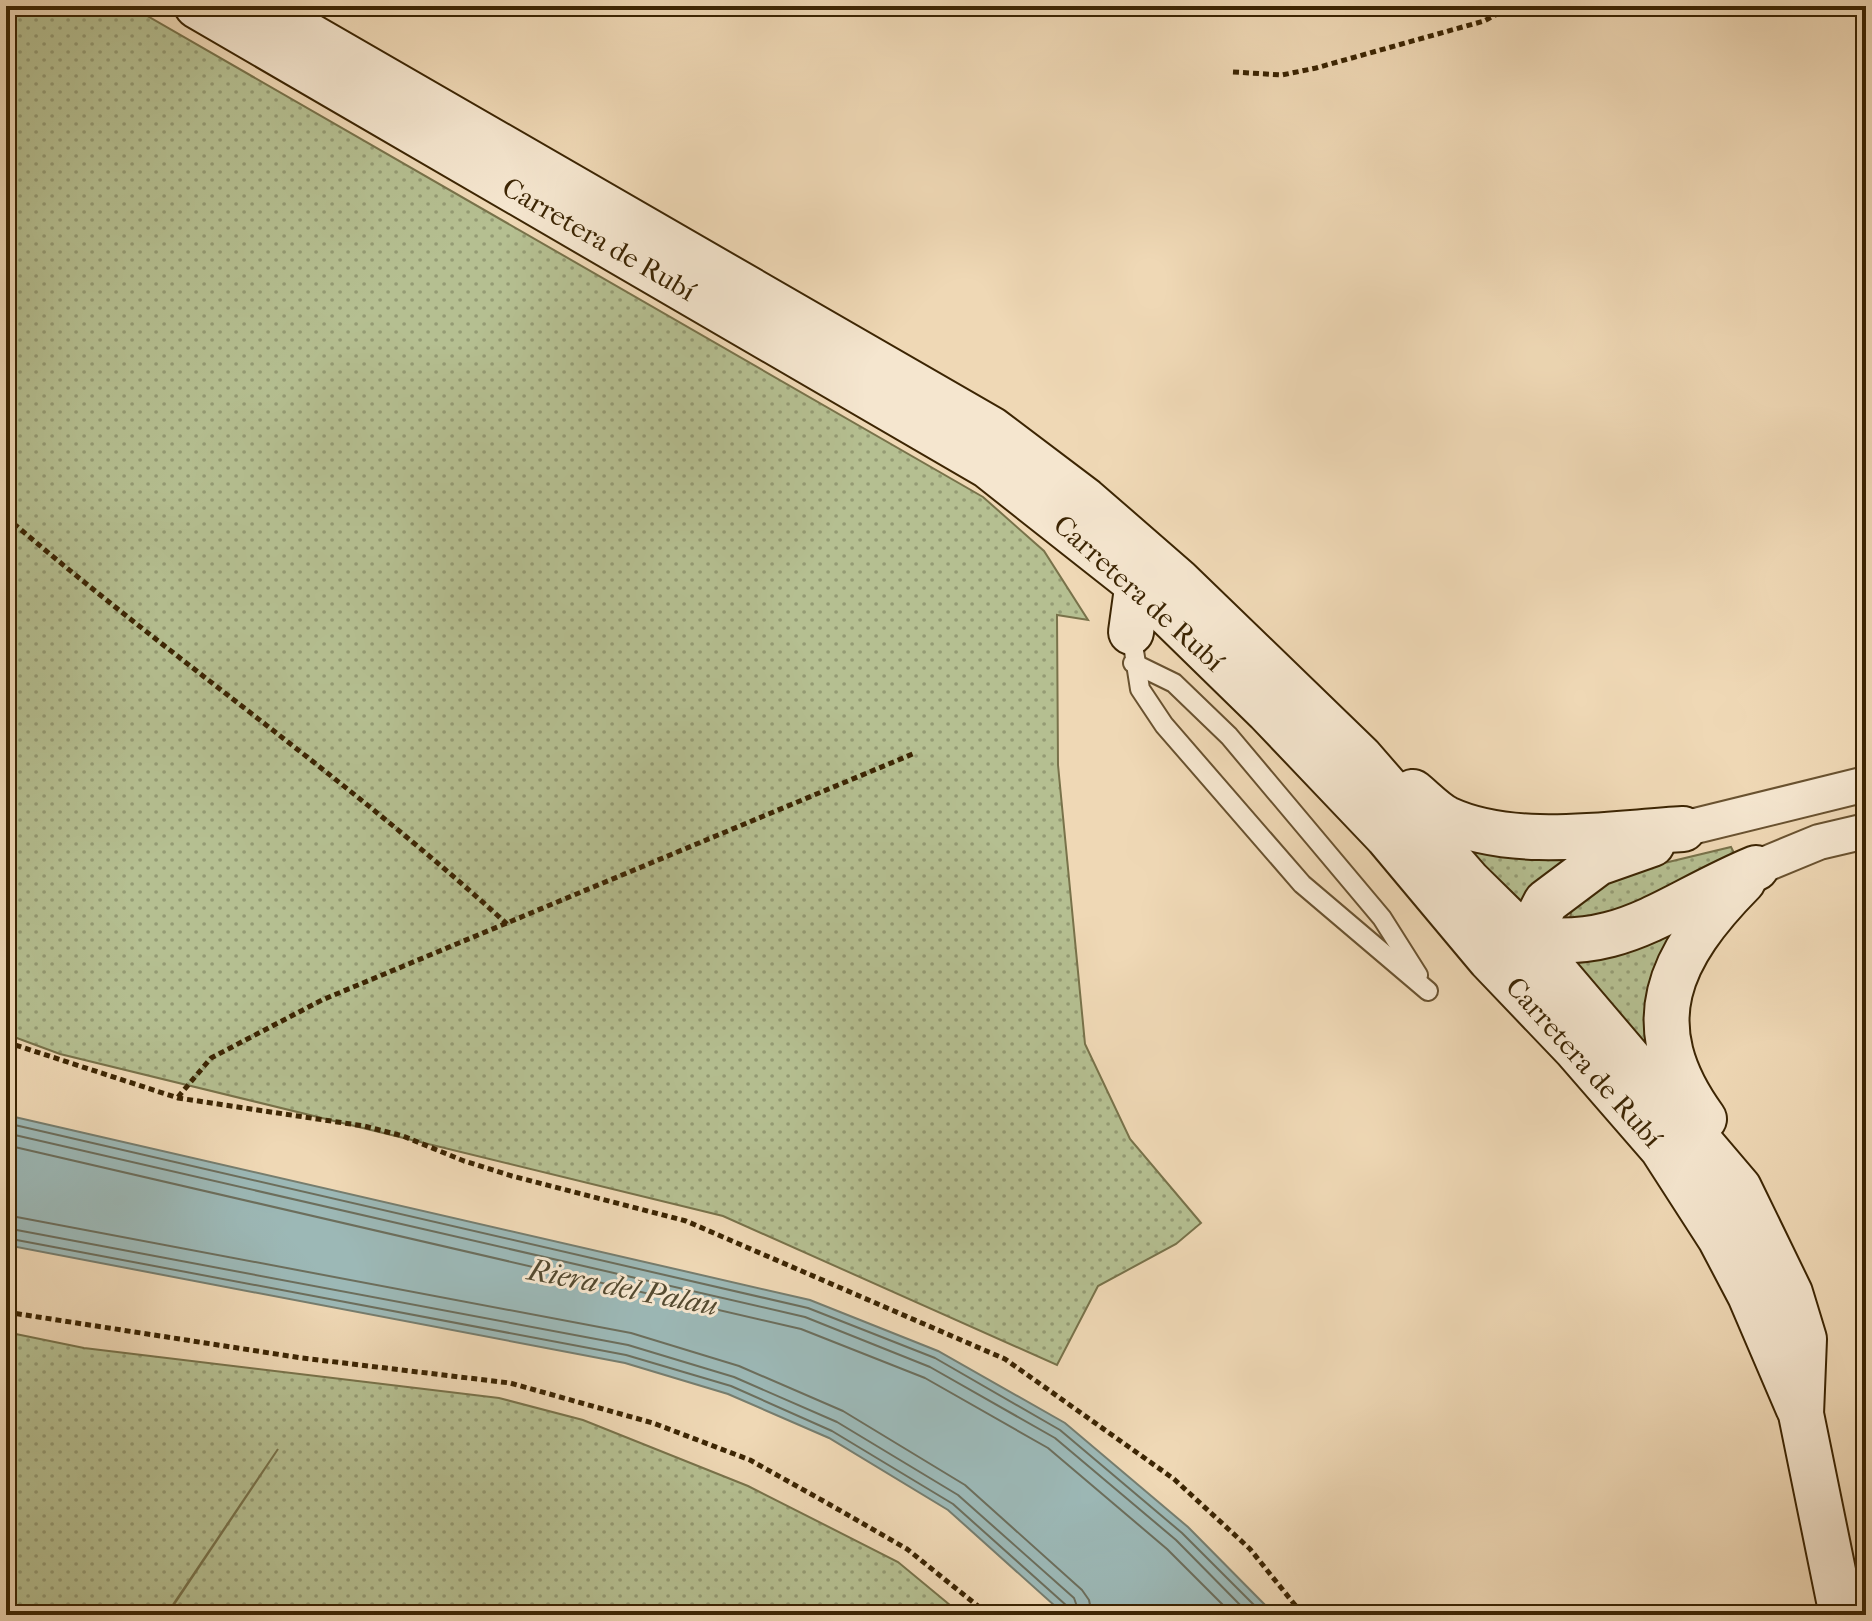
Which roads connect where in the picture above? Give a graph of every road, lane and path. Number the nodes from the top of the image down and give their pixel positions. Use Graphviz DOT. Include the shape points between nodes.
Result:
graph roads {
  1 [pos="197,6"];
  2 [pos="258,6"];
  3 [pos="1512,6"];
  4 [pos="1233,72"];
  5 [pos="6,517"];
  6 [pos="1149,615"];
  7 [pos="915,753"];
  8 [pos="1866,784"];
  9 [pos="1683,829"];
  10 [pos="1866,831"];
  11 [pos="1387,836"];
  12 [pos="1756,868"];
  13 [pos="507,924"];
  14 [pos="1527,939"];
  15 [pos="6,1042"];
  16 [pos="1576,1049"];
  17 [pos="178,1098"];
  18 [pos="1739,1188"];
  19 [pos="6,1312"];
  20 [pos="1801,1414"];
  21 [pos="989,1615"];
  22 [pos="1303,1615"];
  23 [pos="1842,1615"];
  1 -- 6 [label="main road, Carretera de Rubí" via="988,466"];
  2 -- 6 [label="main road, Carretera de Rubí" via="991,429 1085,500"];
  3 -- 4 [label="path" via="1484,21 1316,68 1282,75"];
  5 -- 13 [label="path" via="96,594 447,869"];
  6 -- 6 [label="lane" via="1174,683 1229,736 1382,918 1428,991 1302,884 1164,725 1140,689"];
  6 -- 9 [label="main road" via="1221,604 1258,629 1412,791 1443,817 1469,828 1528,837"];
  6 -- 11 [label="main road, Carretera de Rubí" via="1290,734"];
  6 -- 14 [label="main road, Carretera de Rubí" via="1252,651 1360,757 1468,881"];
  7 -- 13 [label="path"];
  8 -- 9 [label="street"];
  9 -- 14 [label="main road" via="1598,863 1570,882 1546,902"];
  10 -- 12 [label="street" via="1819,842"];
  11 -- 14 [label="main road" via="1443,879 1488,926"];
  11 -- 16 [label="main road, Carretera de Rubí" via="1490,959"];
  12 -- 14 [label="main road" via="1616,935 1589,941"];
  12 -- 18 [label="main road" via="1686,947 1671,982 1666,1015 1672,1059 1688,1097 1721,1143"];
  13 -- 17 [label="path" via="322,1000 211,1058"];
  14 -- 16 [label="main road" via="1545,997"];
  14 -- 18 [label="main road, Carretera de Rubí"];
  15 -- 17 [label="path"];
  16 -- 20 [label="main road, Carretera de Rubí" via="1687,1183 1750,1295"];
  17 -- 22 [label="path" via="364,1126 512,1176 686,1221 1005,1359 1174,1479 1250,1549"];
  18 -- 20 [label="main road, Carretera de Rubí" via="1790,1293 1804,1339"];
  19 -- 21 [label="path" via="302,1358 510,1383 653,1423 750,1460 840,1510 907,1549"];
  20 -- 23 [label="main road, Carretera de Rubí"];
}
